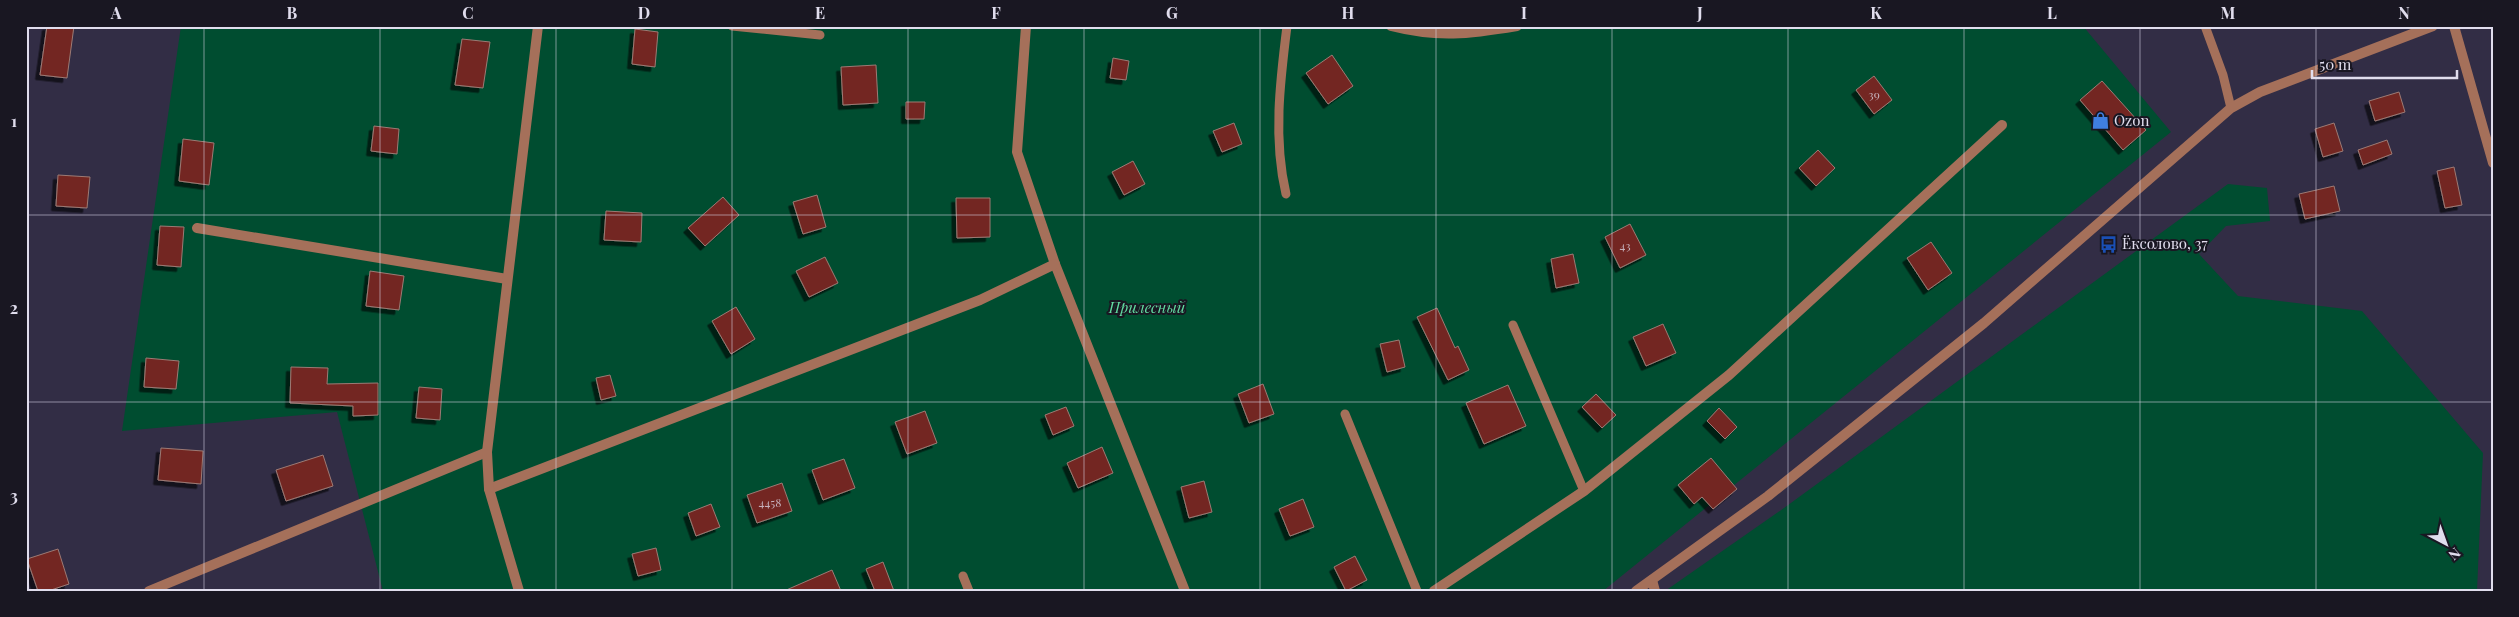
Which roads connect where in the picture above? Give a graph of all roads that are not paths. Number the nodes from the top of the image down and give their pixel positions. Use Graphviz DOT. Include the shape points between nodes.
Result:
graph roads {
  1 [pos="538,26"];
  2 [pos="732,26"];
  3 [pos="1026,26"];
  4 [pos="1287,26"];
  5 [pos="1391,26"];
  6 [pos="1517,26"];
  7 [pos="2205,26"];
  8 [pos="2433,26"];
  9 [pos="2454,26"];
  10 [pos="820,35"];
  11 [pos="2230,108"];
  12 [pos="2002,125"];
  13 [pos="2493,164"];
  14 [pos="1286,194"];
  15 [pos="197,228"];
  16 [pos="1055,264"];
  17 [pos="508,279"];
  18 [pos="1513,326"];
  19 [pos="1345,414"];
  20 [pos="487,452"];
  21 [pos="489,490"];
  22 [pos="1584,491"];
  23 [pos="963,576"];
  24 [pos="1652,580"];
  25 [pos="149,591"];
  26 [pos="519,591"];
  27 [pos="969,591"];
  28 [pos="1185,591"];
  29 [pos="1417,591"];
  30 [pos="1434,591"];
  31 [pos="1636,591"];
  32 [pos="1655,591"];
  1 -- 17 [label="street"];
  2 -- 10 [label="lane"];
  3 -- 16 [label="street" via="1017,152"];
  4 -- 14 [label="lane" via="1279,93 1280,170"];
  5 -- 6 [label="street" via="1422,34 1467,34"];
  7 -- 11 [label="lane" via="2223,75"];
  8 -- 11 [label="street" via="2260,92"];
  9 -- 13 [label="street"];
  11 -- 24 [label="street" via="1977,329 1768,496"];
  12 -- 22 [label="street" via="1729,375"];
  15 -- 17 [label="street"];
  16 -- 21 [label="street" via="980,300"];
  16 -- 28 [label="street"];
  17 -- 20 [label="street"];
  18 -- 22 [label="lane"];
  19 -- 29 [label="lane"];
  20 -- 21 [label="street"];
  20 -- 25 [label="street"];
  21 -- 26 [label="street"];
  22 -- 30 [label="street"];
  23 -- 27 [label="lane"];
  24 -- 31 [label="street"];
  24 -- 32 [label="street"];
}
